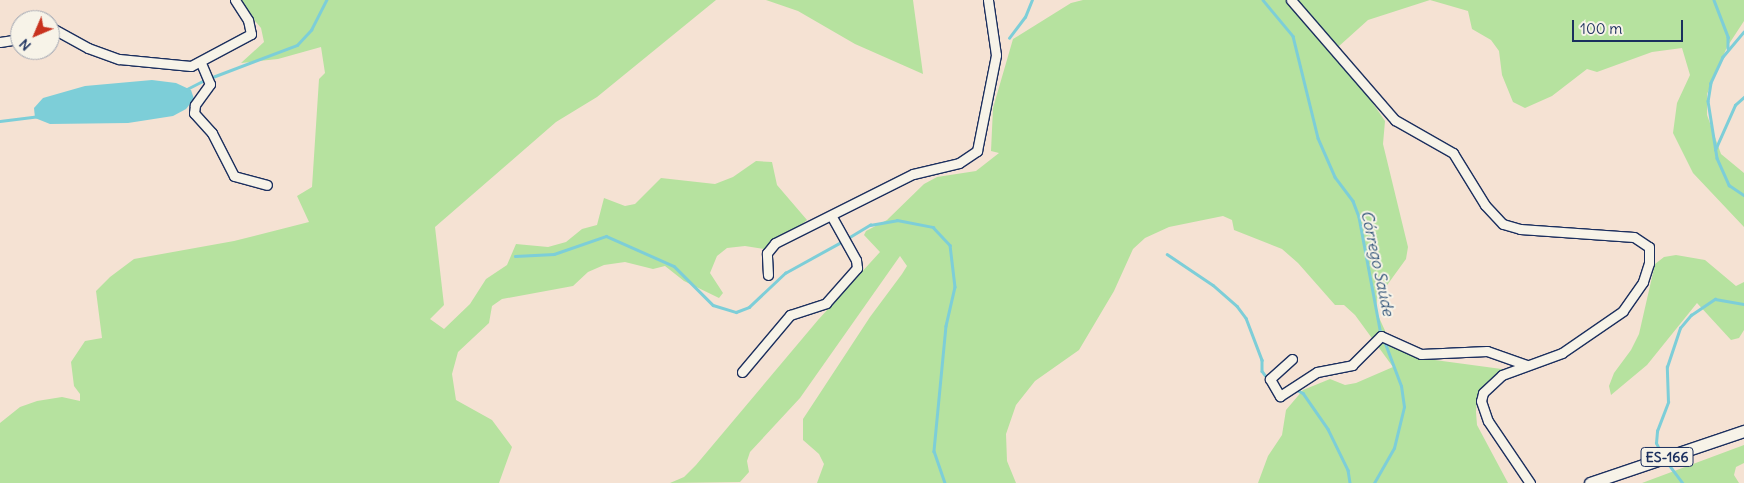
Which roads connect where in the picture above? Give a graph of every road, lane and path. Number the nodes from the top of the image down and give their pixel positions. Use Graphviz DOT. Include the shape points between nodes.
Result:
graph roads {
  1 [pos="235,0"];
  2 [pos="988,0"];
  3 [pos="1291,0"];
  4 [pos="60,33"];
  5 [pos="201,63"];
  6 [pos="267,185"];
  7 [pos="831,215"];
  8 [pos="768,275"];
  9 [pos="1292,359"];
  10 [pos="1527,365"];
  11 [pos="742,372"];
  12 [pos="1744,431"];
  13 [pos="1530,483"];
  14 [pos="1590,483"];
  1 -- 5 [label="street" via="248,20 251,34"];
  2 -- 7 [label="street" via="996,55 977,151 959,163 914,174"];
  3 -- 10 [label="street" via="1394,120 1453,153 1485,205 1503,224 1520,229 1634,237 1646,242 1650,263 1631,303 1562,353"];
  4 -- 5 [label="street" via="119,59 171,66"];
  5 -- 6 [label="street" via="210,84 195,105 194,114 212,133 234,176"];
  7 -- 8 [label="street" via="771,247 767,254"];
  7 -- 11 [label="street" via="856,260 854,274 826,303 790,315"];
  9 -- 10 [label="street" via="1270,378 1282,396 1317,372 1352,365 1381,336 1421,354 1487,351"];
  10 -- 13 [label="street" via="1493,381 1481,401 1488,421"];
  12 -- 14 [label="main road, ES-166"];
}
